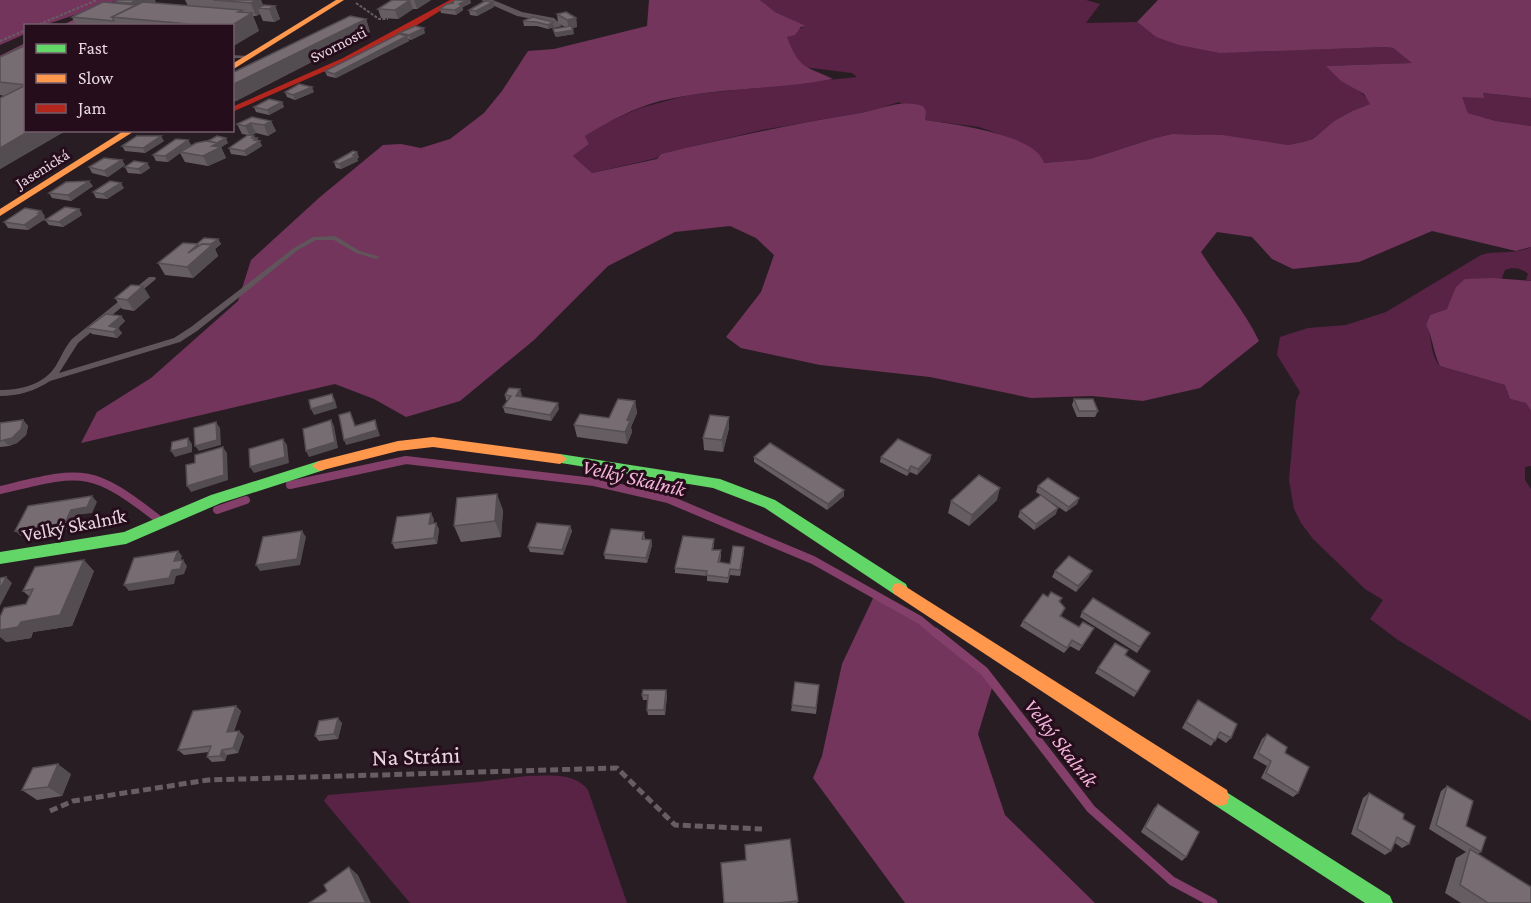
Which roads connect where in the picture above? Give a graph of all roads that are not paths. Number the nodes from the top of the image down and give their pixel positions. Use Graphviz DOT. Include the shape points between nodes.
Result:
graph roads {
  1 [pos="455,0"];
  2 [pos="484,0"];
  3 [pos="344,1"];
  4 [pos="557,26"];
  5 [pos="234,56"];
  6 [pos="249,57"];
  7 [pos="234,67"];
  8 [pos="234,109"];
  9 [pos="129,132"];
  10 [pos="0,213"];
  11 [pos="376,257"];
  12 [pos="152,279"];
  13 [pos="49,379"];
  14 [pos="0,393"];
  15 [pos="0,558"];
  16 [pos="1383,903"];
  1 -- 8 [label="street, Svornosti" via="416,24 272,96"];
  2 -- 4 [label="street" via="520,14 551,20"];
  3 -- 6 [label="street"];
  5 -- 6 [label="lane"];
  6 -- 7 [label="street"];
  9 -- 10 [label="street, Jasenická"];
  11 -- 13 [label="lane" via="358,252 335,238 315,238 177,340"];
  12 -- 13 [label="lane" via="73,343"];
  13 -- 14 [label="lane" via="30,389"];
  15 -- 16 [label="street, Velký Skalník" via="119,540 222,496 319,465 398,446 433,442 715,483 771,504"];
}
